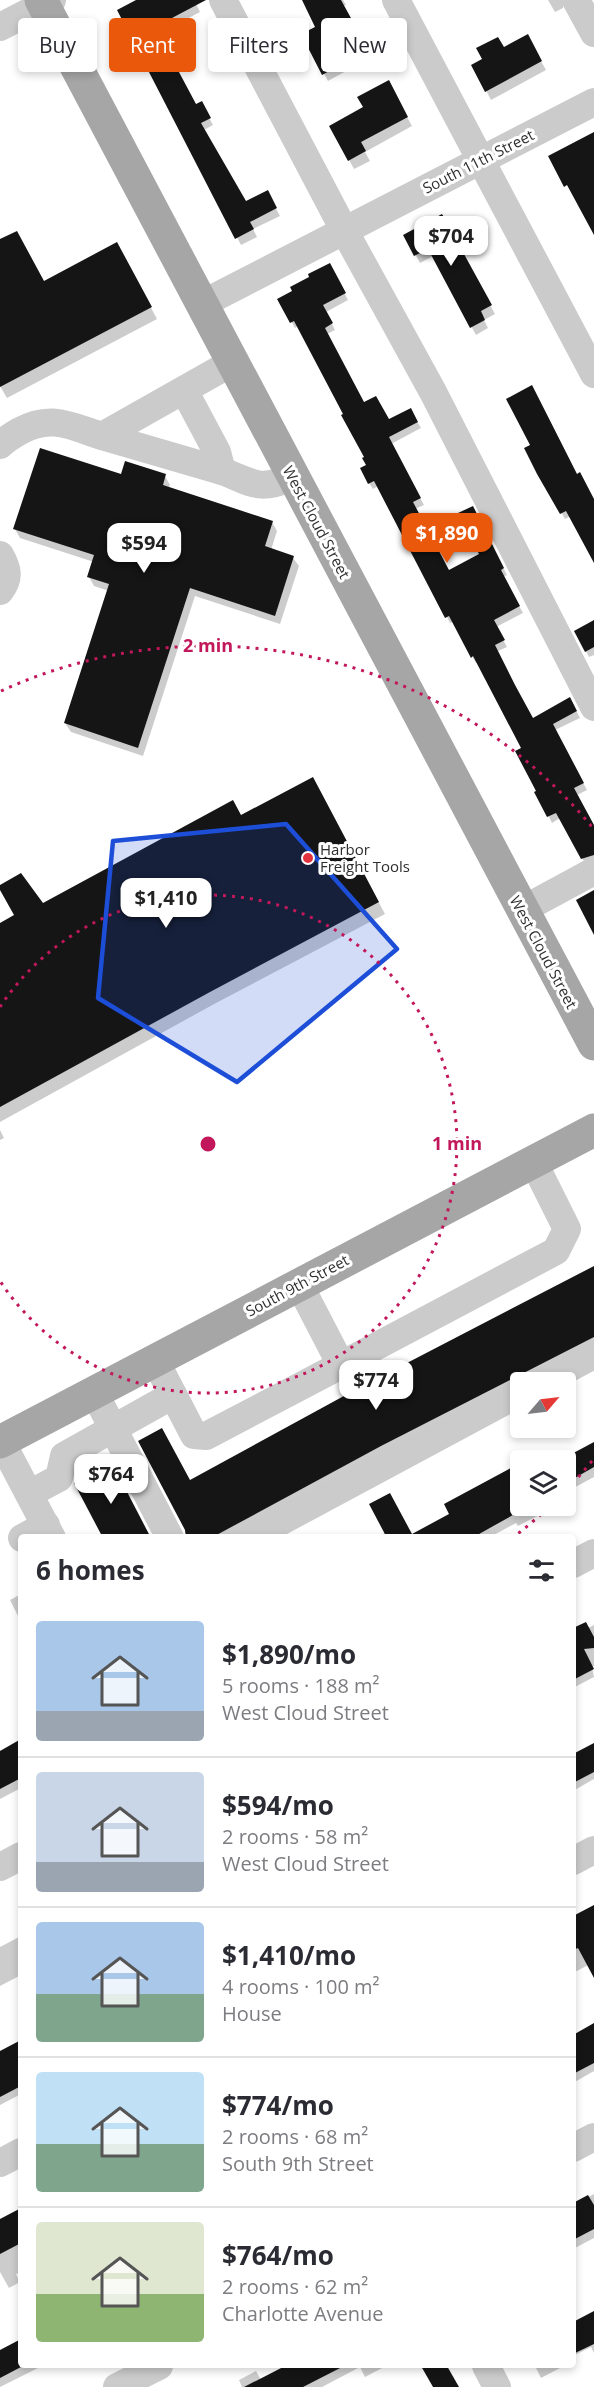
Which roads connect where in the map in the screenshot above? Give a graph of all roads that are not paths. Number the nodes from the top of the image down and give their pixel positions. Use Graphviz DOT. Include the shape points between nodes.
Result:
graph roads {
  1 [pos="223,0"];
  2 [pos="396,0"];
  3 [pos="576,0"];
  4 [pos="46,2"];
  5 [pos="0,27"];
  6 [pos="594,33"];
  7 [pos="594,102"];
  8 [pos="481,158"];
  9 [pos="344,230"];
  10 [pos="202,304"];
  11 [pos="233,362"];
  12 [pos="594,374"];
  13 [pos="184,390"];
  14 [pos="102,436"];
  15 [pos="0,445"];
  16 [pos="222,471"];
  17 [pos="293,477"];
  18 [pos="0,555"];
  19 [pos="0,592"];
  20 [pos="594,707"];
  21 [pos="594,871"];
  22 [pos="522,910"];
  23 [pos="594,1044"];
  24 [pos="594,1130"];
  25 [pos="533,1161"];
  26 [pos="299,1284"];
  27 [pos="594,1355"];
  28 [pos="155,1360"];
  29 [pos="341,1365"];
  30 [pos="562,1372"];
  31 [pos="94,1392"];
  32 [pos="173,1395"];
  33 [pos="510,1399"];
  34 [pos="113,1428"];
  35 [pos="0,1442"];
  36 [pos="29,1494"];
  37 [pos="35,1534"];
  38 [pos="168,1534"];
  39 [pos="257,1534"];
  40 [pos="18,1541"];
  41 [pos="0,1549"];
  42 [pos="594,1553"];
  43 [pos="576,1562"];
  44 [pos="594,1850"];
  45 [pos="18,1858"];
  46 [pos="576,1859"];
  47 [pos="0,1867"];
  48 [pos="594,2137"];
  49 [pos="576,2146"];
  50 [pos="18,2154"];
  51 [pos="0,2163"];
  52 [pos="155,2368"];
  53 [pos="487,2368"];
  54 [pos="117,2387"];
  55 [pos="497,2387"];
  1 -- 9 [label="street"];
  2 -- 8 [label="street"];
  3 -- 6 [label="street"];
  4 -- 5 [label="street"];
  4 -- 10 [label="main road, West Cloud Street"];
  7 -- 8 [label="street, South 11th Street"];
  8 -- 9 [label="street, South 11th Street"];
  8 -- 12 [label="street"];
  9 -- 10 [label="street, South 11th Street"];
  9 -- 20 [label="street" via="433,392"];
  10 -- 11 [label="main road, West Cloud Street"];
  11 -- 13 [label="street"];
  11 -- 17 [label="main road, West Cloud Street"];
  13 -- 14 [label="street"];
  13 -- 16 [label="street" via="217,452"];
  14 -- 15 [label="street" via="57,421 44,422 29,426"];
  14 -- 16 [label="street"];
  16 -- 17 [label="street" via="260,485 272,486"];
  17 -- 22 [label="main road, West Cloud Street"];
  18 -- 19 [label="street" via="8,579"];
  21 -- 22 [label="street"];
  22 -- 23 [label="main road, West Cloud Street"];
  24 -- 25 [label="main road, South 9th Street"];
  25 -- 26 [label="main road, South 9th Street"];
  25 -- 29 [label="street" via="567,1229 556,1251"];
  26 -- 28 [label="main road, South 9th Street"];
  26 -- 29 [label="street"];
  27 -- 30 [label="street"];
  28 -- 31 [label="main road, South 9th Street"];
  28 -- 32 [label="street"];
  29 -- 32 [label="street" via="206,1436 194,1435"];
  31 -- 34 [label="street"];
  31 -- 35 [label="main road, South 9th Street"];
  32 -- 34 [label="street"];
  33 -- 39 [label="street"];
  34 -- 36 [label="street" via="64,1456 59,1478"];
  34 -- 38 [label="street"];
  35 -- 36 [label="street"];
  36 -- 37 [label="street"];
  40 -- 41 [label="street"];
  42 -- 43 [label="street"];
  44 -- 46 [label="street"];
  45 -- 47 [label="street"];
  48 -- 49 [label="street"];
  50 -- 51 [label="street"];
  52 -- 54 [label="street"];
  53 -- 55 [label="street"];
}
